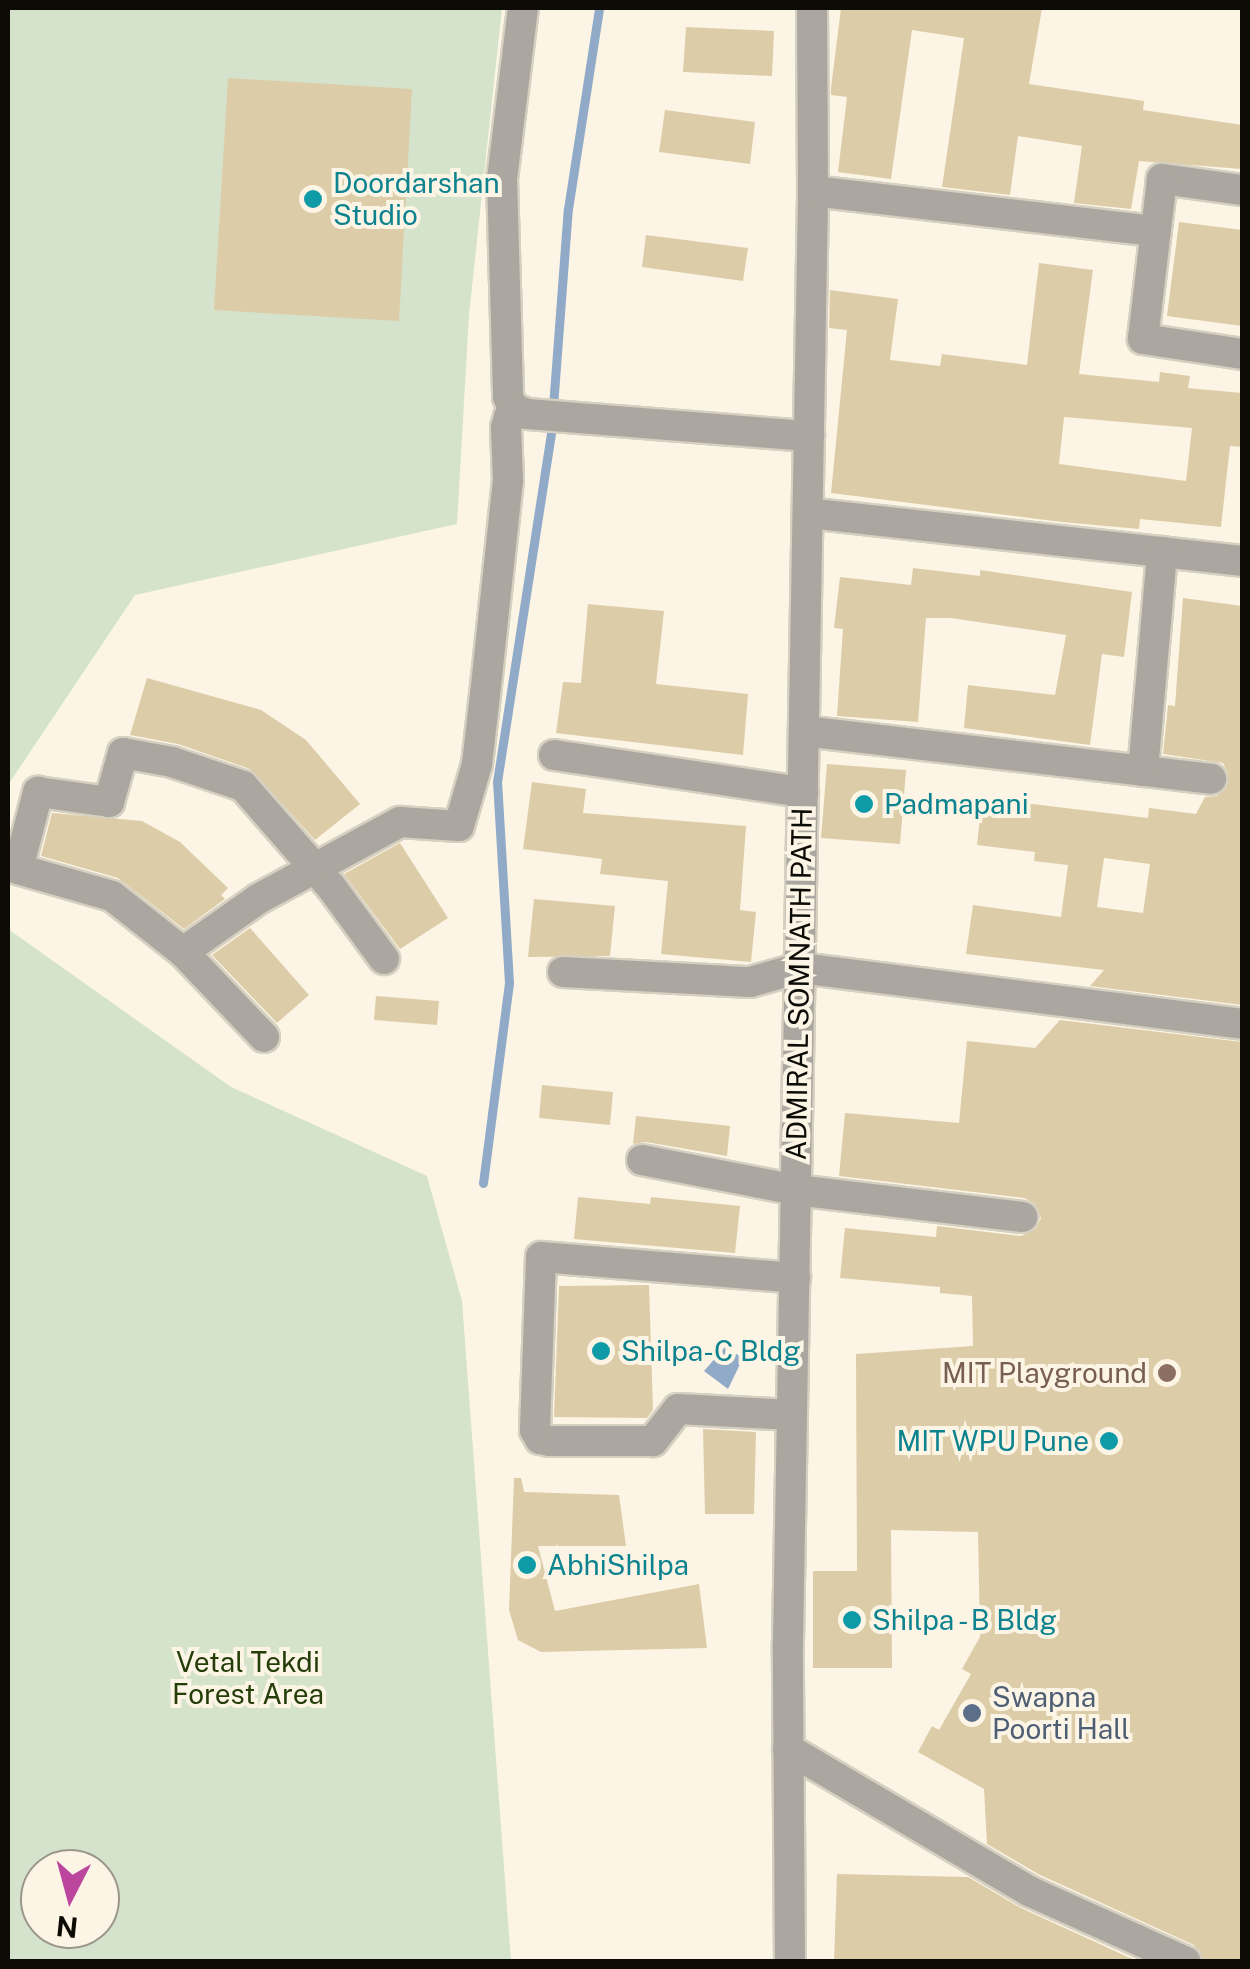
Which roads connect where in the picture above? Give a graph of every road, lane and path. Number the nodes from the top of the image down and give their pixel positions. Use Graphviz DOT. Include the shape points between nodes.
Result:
graph roads {
  1 [pos="522,8"];
  2 [pos="812,8"];
  3 [pos="814,190"];
  4 [pos="1242,190"];
  5 [pos="1156,231"];
  6 [pos="1242,354"];
  7 [pos="523,413"];
  8 [pos="809,436"];
  9 [pos="808,514"];
  10 [pos="1162,552"];
  11 [pos="1242,561"];
  12 [pos="804,732"];
  13 [pos="554,755"];
  14 [pos="1143,771"];
  15 [pos="1210,779"];
  16 [pos="803,792"];
  17 [pos="312,869"];
  18 [pos="184,952"];
  19 [pos="384,958"];
  20 [pos="800,968"];
  21 [pos="563,972"];
  22 [pos="1242,1024"];
  23 [pos="264,1037"];
  24 [pos="642,1160"];
  25 [pos="796,1190"];
  26 [pos="1022,1217"];
  27 [pos="794,1278"];
  28 [pos="792,1415"];
  29 [pos="788,1749"];
  30 [pos="790,1962"];
  31 [pos="1186,1962"];
  1 -- 7 [label="street" via="502,178 508,397"];
  2 -- 3 [label="street, ADMIRAL SOMNATH PATH"];
  3 -- 5 [label="street"];
  3 -- 8 [label="street, ADMIRAL SOMNATH PATH"];
  4 -- 5 [label="street" via="1162,179"];
  5 -- 6 [label="street" via="1144,339"];
  7 -- 8 [label="street"];
  7 -- 17 [label="street" via="509,417 506,428 508,480 486,695 477,764 459,826 400,822"];
  8 -- 9 [label="street, ADMIRAL SOMNATH PATH"];
  9 -- 10 [label="street"];
  9 -- 12 [label="street, ADMIRAL SOMNATH PATH"];
  10 -- 11 [label="street"];
  10 -- 14 [label="street"];
  12 -- 14 [label="street"];
  12 -- 16 [label="street, ADMIRAL SOMNATH PATH"];
  13 -- 16 [label="street"];
  14 -- 15 [label="street"];
  16 -- 20 [label="street, ADMIRAL SOMNATH PATH"];
  17 -- 18 [label="street"];
  17 -- 18 [label="street" via="243,786 172,762 123,753 109,802 38,792 18,869 112,896"];
  17 -- 19 [label="street"];
  18 -- 23 [label="street"];
  20 -- 21 [label="street" via="750,982"];
  20 -- 22 [label="street"];
  20 -- 25 [label="street, ADMIRAL SOMNATH PATH"];
  24 -- 25 [label="street"];
  25 -- 26 [label="street"];
  25 -- 27 [label="street, ADMIRAL SOMNATH PATH"];
  27 -- 28 [label="street, ADMIRAL SOMNATH PATH"];
  27 -- 28 [label="street" via="541,1257 535,1430 549,1441 653,1441 678,1409"];
  28 -- 29 [label="street, ADMIRAL SOMNATH PATH"];
  29 -- 30 [label="street, ADMIRAL SOMNATH PATH"];
  29 -- 31 [label="street" via="1030,1891"];
}
